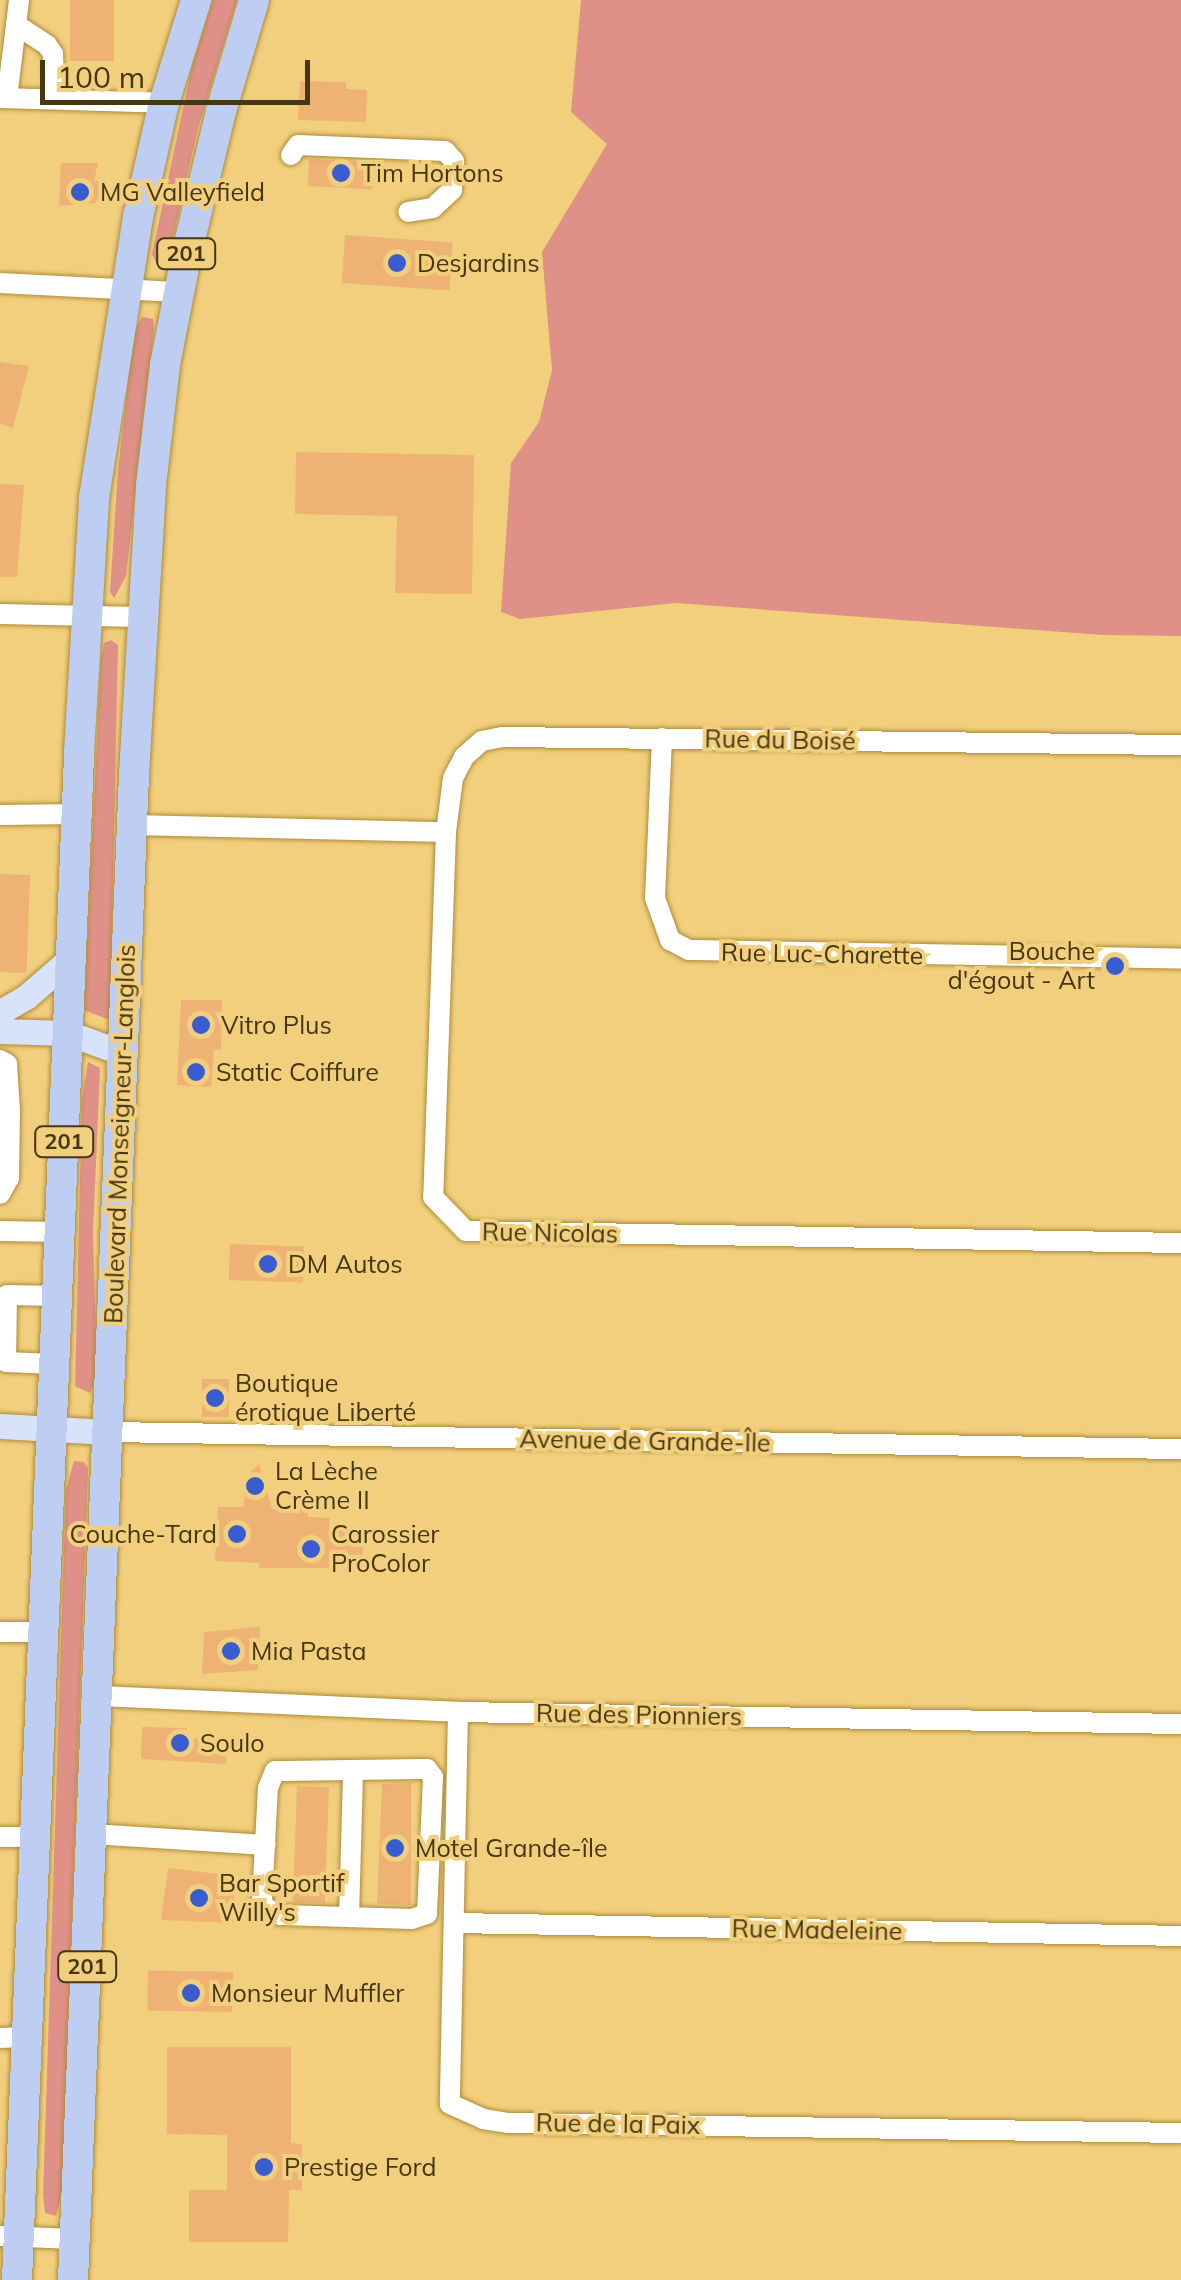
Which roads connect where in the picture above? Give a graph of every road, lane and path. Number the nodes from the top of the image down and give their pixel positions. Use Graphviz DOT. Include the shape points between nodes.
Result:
graph roads {
  1 [pos="20,0"];
  2 [pos="196,0"];
  3 [pos="254,0"];
  4 [pos="18,26"];
  5 [pos="3,98"];
  6 [pos="55,98"];
  7 [pos="164,103"];
  8 [pos="290,155"];
  9 [pos="408,212"];
  10 [pos="0,284"];
  11 [pos="124,287"];
  12 [pos="178,292"];
  13 [pos="0,614"];
  14 [pos="86,615"];
  15 [pos="142,617"];
  16 [pos="662,738"];
  17 [pos="1181,746"];
  18 [pos="77,814"];
  19 [pos="0,815"];
  20 [pos="132,825"];
  21 [pos="446,832"];
  22 [pos="71,958"];
  23 [pos="1181,959"];
  24 [pos="0,1012"];
  25 [pos="0,1030"];
  26 [pos="68,1033"];
  27 [pos="122,1053"];
  28 [pos="0,1060"];
  29 [pos="0,1194"];
  30 [pos="0,1231"];
  31 [pos="60,1232"];
  32 [pos="1181,1242"];
  33 [pos="4,1290"];
  34 [pos="58,1296"];
  35 [pos="54,1364"];
  36 [pos="3,1366"];
  37 [pos="0,1426"];
  38 [pos="52,1428"];
  39 [pos="108,1432"];
  40 [pos="1181,1449"];
  41 [pos="0,1632"];
  42 [pos="44,1632"];
  43 [pos="98,1696"];
  44 [pos="458,1712"];
  45 [pos="1181,1724"];
  46 [pos="353,1770"];
  47 [pos="92,1834"];
  48 [pos="0,1837"];
  49 [pos="35,1837"];
  50 [pos="266,1846"];
  51 [pos="349,1917"];
  52 [pos="454,1923"];
  53 [pos="1181,1936"];
  54 [pos="14,2038"];
  55 [pos="1181,2133"];
  56 [pos="10,2237"];
  57 [pos="74,2239"];
  58 [pos="17,2280"];
  59 [pos="72,2280"];
  1 -- 4 [label="street"];
  2 -- 7 [label="highway, 201"];
  3 -- 12 [label="highway, Boulevard Monseigneur-Langlois / 201"];
  4 -- 5 [label="street"];
  4 -- 6 [label="street" via="47,44"];
  5 -- 6 [label="street"];
  6 -- 7 [label="street"];
  7 -- 11 [label="highway, 201"];
  8 -- 9 [label="street" via="298,144 445,151 454,161 452,190 433,208"];
  10 -- 11 [label="street"];
  11 -- 12 [label="street"];
  11 -- 14 [label="highway, 201" via="97,462"];
  12 -- 15 [label="highway, Boulevard Monseigneur-Langlois / 201" via="158,413"];
  13 -- 14 [label="street"];
  14 -- 15 [label="street"];
  14 -- 18 [label="highway, 201"];
  15 -- 20 [label="highway, Boulevard Monseigneur-Langlois / 201"];
  16 -- 17 [label="street, Rue du Boisé"];
  16 -- 21 [label="street, Rue du Boisé" via="482,742 453,778"];
  16 -- 23 [label="street, Rue Luc-Charette" via="654,898 670,940 689,950"];
  18 -- 19 [label="street"];
  18 -- 22 [label="highway, 201"];
  20 -- 21 [label="street"];
  20 -- 27 [label="highway, Boulevard Monseigneur-Langlois / 201"];
  21 -- 32 [label="street, Rue Nicolas" via="433,1197 466,1231"];
  22 -- 24 [label="main road"];
  22 -- 26 [label="highway, 201"];
  25 -- 26 [label="main road"];
  26 -- 27 [label="main road"];
  26 -- 31 [label="highway, 201"];
  27 -- 39 [label="highway, Boulevard Monseigneur-Langlois / 201"];
  28 -- 29 [label="street" via="7,1064 10,1110 9,1178"];
  30 -- 31 [label="street"];
  31 -- 34 [label="highway, 201"];
  33 -- 34 [label="street"];
  33 -- 36 [label="street"];
  34 -- 35 [label="highway, 201"];
  35 -- 36 [label="street"];
  35 -- 38 [label="highway, 201"];
  37 -- 38 [label="main road"];
  38 -- 39 [label="main road"];
  38 -- 42 [label="highway, 201"];
  39 -- 40 [label="street, Avenue de Grande-Île"];
  39 -- 43 [label="highway, Boulevard Monseigneur-Langlois / 201"];
  41 -- 42 [label="street"];
  42 -- 49 [label="highway, 201"];
  43 -- 44 [label="street, Rue des Pionniers"];
  43 -- 47 [label="highway, Boulevard Monseigneur-Langlois / 201"];
  44 -- 45 [label="street, Rue des Pionniers"];
  44 -- 52 [label="street, Rue de la Paix"];
  46 -- 50 [label="street" via="274,1770"];
  46 -- 51 [label="street"];
  46 -- 51 [label="street" via="427,1769 433,1778 427,1914"];
  47 -- 50 [label="street"];
  47 -- 57 [label="highway, Boulevard Monseigneur-Langlois / 201"];
  48 -- 49 [label="street"];
  49 -- 54 [label="highway, 201"];
  50 -- 51 [label="street" via="265,1908 280,1915"];
  52 -- 53 [label="street, Rue Madeleine"];
  52 -- 55 [label="street, Rue de la Paix" via="450,2104 483,2119"];
  54 -- 56 [label="highway, 201"];
  56 -- 57 [label="street"];
  56 -- 58 [label="highway, 201"];
  57 -- 59 [label="highway, Boulevard Monseigneur-Langlois / 201"];
}
